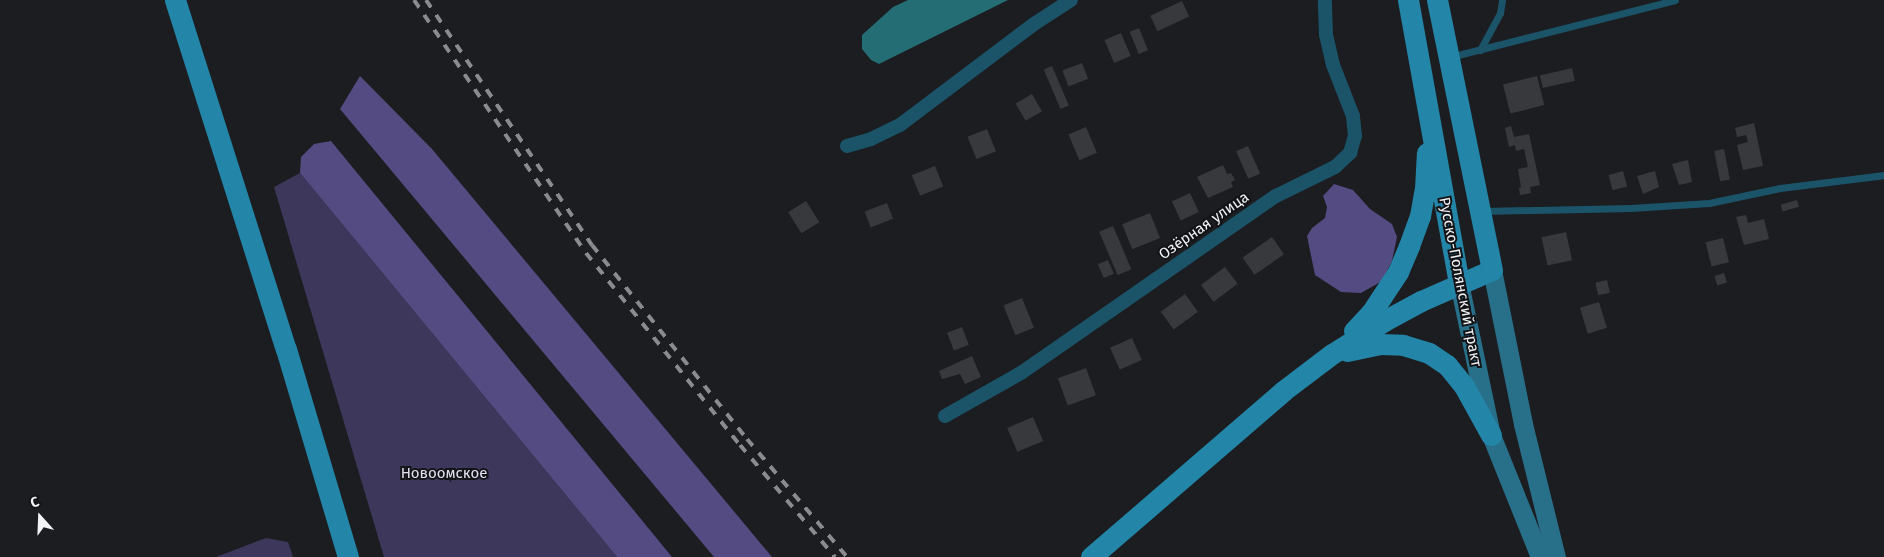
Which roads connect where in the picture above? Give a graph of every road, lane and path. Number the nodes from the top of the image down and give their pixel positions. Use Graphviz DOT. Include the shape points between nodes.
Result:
graph roads {
  1 [pos="176,0"];
  2 [pos="1071,0"];
  3 [pos="1325,0"];
  4 [pos="1408,0"];
  5 [pos="1437,0"];
  6 [pos="1502,0"];
  7 [pos="1675,0"];
  8 [pos="1480,50"];
  9 [pos="1449,58"];
  10 [pos="1426,98"];
  11 [pos="848,146"];
  12 [pos="1884,175"];
  13 [pos="1480,211"];
  14 [pos="1492,270"];
  15 [pos="1459,283"];
  16 [pos="1332,354"];
  17 [pos="946,416"];
  18 [pos="1491,436"];
  19 [pos="348,557"];
  20 [pos="1091,557"];
  21 [pos="1540,557"];
  22 [pos="1556,557"];
  1 -- 19 [label="main road"];
  2 -- 11 [label="street" via="900,125"];
  3 -- 17 [label="street, Озёрная улица" via="1326,35 1353,116 1355,136 1350,153 1336,166 1276,196 1021,373"];
  4 -- 10 [label="main road, Русско-Полянский тракт"];
  5 -- 9 [label="main road"];
  6 -- 8 [label="lane" via="1500,13"];
  7 -- 8 [label="lane"];
  8 -- 9 [label="lane"];
  9 -- 13 [label="main road"];
  10 -- 15 [label="main road, Русско-Полянский тракт"];
  10 -- 16 [label="main road" via="1425,189 1409,246 1398,272 1371,313"];
  12 -- 13 [label="lane" via="1780,188 1708,203"];
  13 -- 14 [label="main road"];
  14 -- 15 [label="main road"];
  14 -- 22 [label="main road" via="1523,424"];
  15 -- 16 [label="main road" via="1384,321"];
  15 -- 18 [label="main road, Русско-Полянский тракт"];
  16 -- 18 [label="main road" via="1378,344 1403,345 1429,353 1447,365 1464,386"];
  16 -- 20 [label="main road" via="1283,392"];
  18 -- 21 [label="main road, Русско-Полянский тракт"];
}
